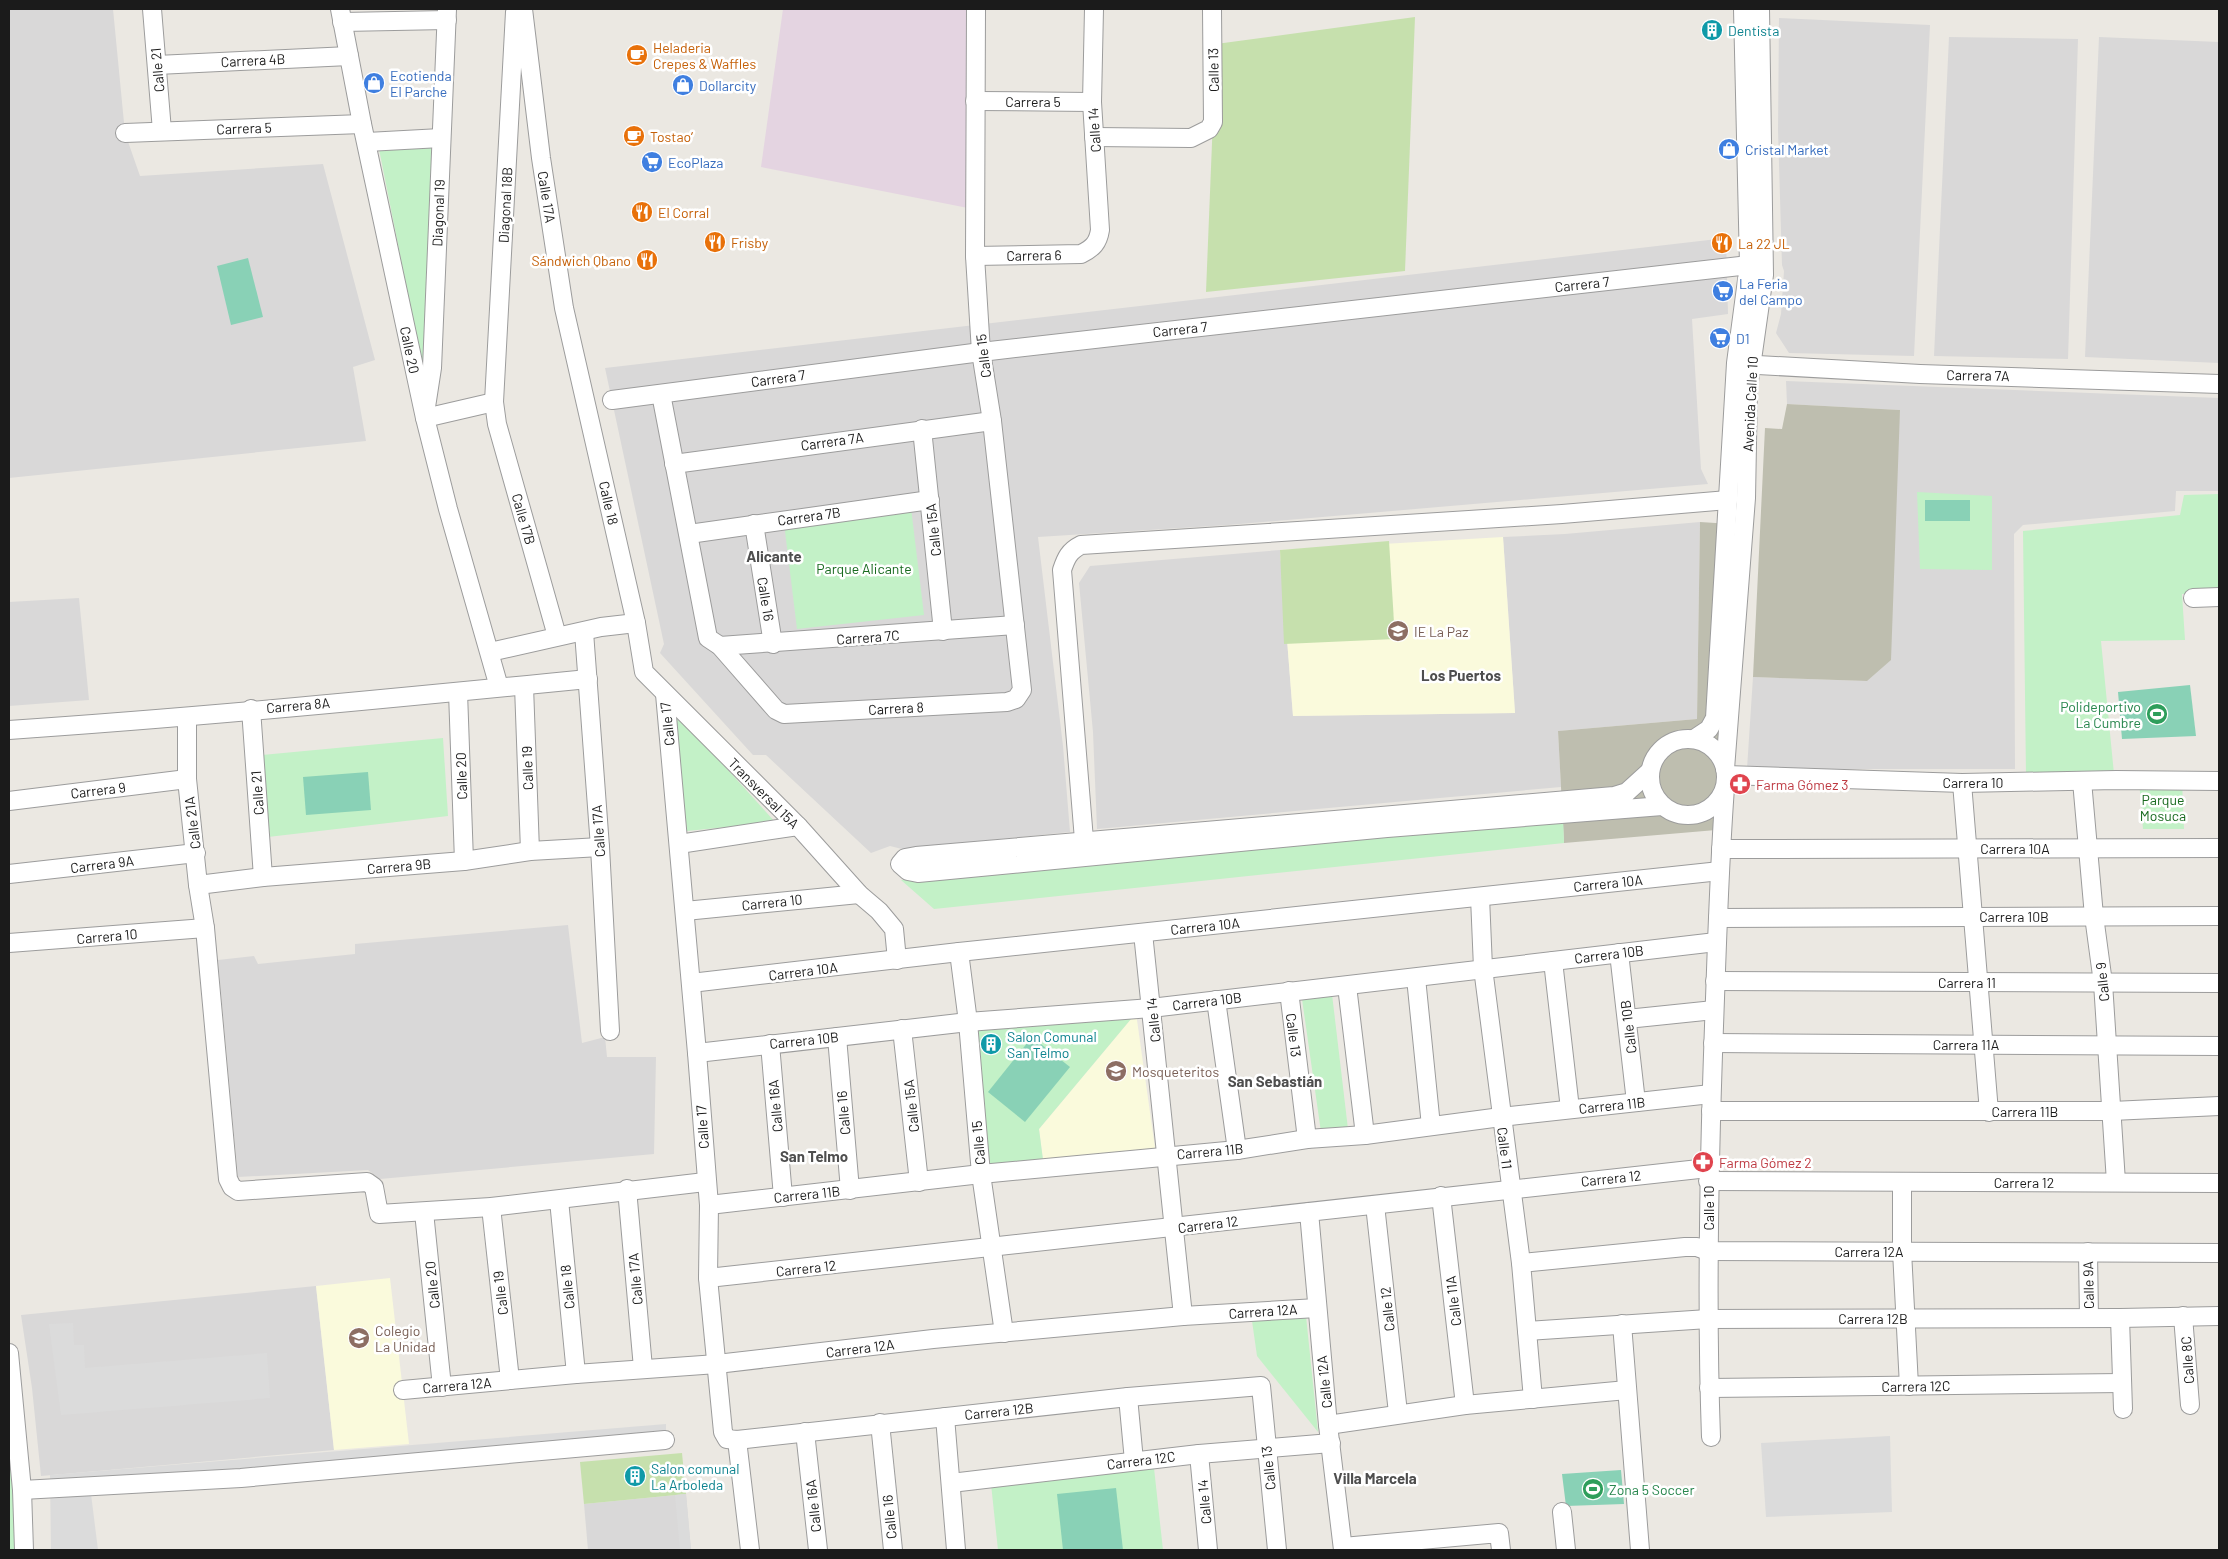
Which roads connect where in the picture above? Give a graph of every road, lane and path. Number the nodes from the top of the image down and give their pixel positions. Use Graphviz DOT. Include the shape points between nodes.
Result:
graph roads {
  1 [pos="152,9"];
  2 [pos="515,9"];
  3 [pos="523,9"];
  4 [pos="976,9"];
  5 [pos="1094,9"];
  6 [pos="1212,9"];
  7 [pos="1743,9"];
  8 [pos="1760,9"];
  9 [pos="447,14"];
  10 [pos="341,16"];
  11 [pos="349,56"];
  12 [pos="157,65"];
  13 [pos="975,101"];
  14 [pos="1092,102"];
  15 [pos="362,124"];
  16 [pos="162,131"];
  17 [pos="125,133"];
  18 [pos="441,138"];
  19 [pos="1094,138"];
  20 [pos="367,142"];
  21 [pos="1092,249"];
  22 [pos="975,256"];
  23 [pos="1749,265"];
  24 [pos="981,352"];
  25 [pos="1743,364"];
  26 [pos="581,383"];
  27 [pos="2219,384"];
  28 [pos="661,394"];
  29 [pos="612,400"];
  30 [pos="494,402"];
  31 [pos="424,418"];
  32 [pos="992,420"];
  33 [pos="922,429"];
  34 [pos="674,464"];
  35 [pos="930,500"];
  36 [pos="1728,500"];
  37 [pos="754,524"];
  38 [pos="689,534"];
  39 [pos="2219,597"];
  40 [pos="2193,598"];
  41 [pos="636,623"];
  42 [pos="1015,625"];
  43 [pos="943,631"];
  44 [pos="584,632"];
  45 [pos="557,636"];
  46 [pos="773,644"];
  47 [pos="720,646"];
  48 [pos="490,652"];
  49 [pos="588,680"];
  50 [pos="524,686"];
  51 [pos="499,687"];
  52 [pos="458,692"];
  53 [pos="664,694"];
  54 [pos="1016,699"];
  55 [pos="251,710"];
  56 [pos="187,718"];
  57 [pos="9,730"];
  58 [pos="1694,739"];
  59 [pos="1650,772"];
  60 [pos="1726,777"];
  61 [pos="187,779"];
  62 [pos="2082,781"];
  63 [pos="2219,781"];
  64 [pos="1962,783"];
  65 [pos="9,801"];
  66 [pos="1662,806"];
  67 [pos="1541,808"];
  68 [pos="1698,814"];
  69 [pos="798,826"];
  70 [pos="680,844"];
  71 [pos="600,847"];
  72 [pos="1967,848"];
  73 [pos="2088,848"];
  74 [pos="2219,848"];
  75 [pos="1721,849"];
  76 [pos="1085,850"];
  77 [pos="530,851"];
  78 [pos="196,853"];
  79 [pos="464,861"];
  80 [pos="1720,871"];
  81 [pos="9,874"];
  82 [pos="263,877"];
  83 [pos="198,885"];
  84 [pos="859,894"];
  85 [pos="1480,897"];
  86 [pos="685,911"];
  87 [pos="1973,916"];
  88 [pos="2094,916"];
  89 [pos="2219,916"];
  90 [pos="1718,918"];
  91 [pos="205,928"];
  92 [pos="1143,932"];
  93 [pos="1716,942"];
  94 [pos="9,943"];
  95 [pos="959,952"];
  96 [pos="1619,952"];
  97 [pos="897,960"];
  98 [pos="1552,961"];
  99 [pos="1483,968"];
  100 [pos="1416,978"];
  101 [pos="1716,981"];
  102 [pos="1978,982"];
  103 [pos="2103,983"];
  104 [pos="691,984"];
  105 [pos="2219,984"];
  106 [pos="1347,986"];
  107 [pos="1289,991"];
  108 [pos="1216,1000"];
  109 [pos="1151,1008"];
  110 [pos="1714,1010"];
  111 [pos="1627,1019"];
  112 [pos="968,1022"];
  113 [pos="902,1029"];
  114 [pos="610,1031"];
  115 [pos="837,1037"];
  116 [pos="1713,1043"];
  117 [pos="770,1044"];
  118 [pos="1983,1044"];
  119 [pos="2107,1046"];
  120 [pos="2219,1046"];
  121 [pos="697,1053"];
  122 [pos="1636,1102"];
  123 [pos="1711,1103"];
  124 [pos="2219,1106"];
  125 [pos="1570,1109"];
  126 [pos="2112,1111"];
  127 [pos="1989,1112"];
  128 [pos="1501,1116"];
  129 [pos="1431,1126"];
  130 [pos="1365,1135"];
  131 [pos="1307,1139"];
  132 [pos="1238,1150"];
  133 [pos="1168,1155"];
  134 [pos="981,1174"];
  135 [pos="1708,1174"];
  136 [pos="705,1182"];
  137 [pos="919,1182"];
  138 [pos="1902,1182"];
  139 [pos="2116,1182"];
  140 [pos="2219,1183"];
  141 [pos="1510,1189"];
  142 [pos="627,1190"];
  143 [pos="850,1190"];
  144 [pos="1441,1196"];
  145 [pos="783,1197"];
  146 [pos="559,1200"];
  147 [pos="708,1205"];
  148 [pos="1375,1205"];
  149 [pos="490,1207"];
  150 [pos="424,1212"];
  151 [pos="1309,1212"];
  152 [pos="1173,1228"];
  153 [pos="992,1249"];
  154 [pos="1902,1251"];
  155 [pos="1708,1252"];
  156 [pos="2088,1252"];
  157 [pos="2219,1253"];
  158 [pos="1521,1263"];
  159 [pos="708,1278"];
  160 [pos="1317,1308"];
  161 [pos="1183,1316"];
  162 [pos="2183,1316"];
  163 [pos="2219,1316"];
  164 [pos="1904,1318"];
  165 [pos="2089,1318"];
  166 [pos="2120,1318"];
  167 [pos="1708,1319"];
  168 [pos="1622,1324"];
  169 [pos="1527,1331"];
  170 [pos="1004,1333"];
  171 [pos="9,1354"];
  172 [pos="716,1364"];
  173 [pos="643,1368"];
  174 [pos="576,1374"];
  175 [pos="510,1380"];
  176 [pos="2122,1383"];
  177 [pos="1261,1386"];
  178 [pos="1909,1386"];
  179 [pos="442,1387"];
  180 [pos="1709,1388"];
  181 [pos="403,1390"];
  182 [pos="1627,1390"];
  183 [pos="1128,1397"];
  184 [pos="1533,1399"];
  185 [pos="2190,1404"];
  186 [pos="1465,1405"];
  187 [pos="2123,1409"];
  188 [pos="1398,1413"];
  189 [pos="945,1417"];
  190 [pos="880,1423"];
  191 [pos="1328,1425"];
  192 [pos="805,1432"];
  193 [pos="1711,1437"];
  194 [pos="665,1440"];
  195 [pos="737,1440"];
  196 [pos="1331,1443"];
  197 [pos="1266,1448"];
  198 [pos="1199,1454"];
  199 [pos="1134,1461"];
  200 [pos="951,1483"];
  201 [pos="22,1490"];
  202 [pos="1562,1512"];
  203 [pos="1343,1549"];
  204 [pos="24,1550"];
  205 [pos="750,1550"];
  206 [pos="818,1550"];
  207 [pos="893,1550"];
  208 [pos="956,1550"];
  209 [pos="1208,1550"];
  210 [pos="1277,1550"];
  211 [pos="1501,1550"];
  212 [pos="1566,1550"];
  213 [pos="1640,1550"];
  1 -- 12 [label="street, Calle 21"];
  2 -- 30 [label="street, Diagonal 18B"];
  3 -- 26 [label="street, Calle 17A" via="564,308"];
  4 -- 13 [label="street, Calle 15"];
  5 -- 14 [label="street, Calle 14"];
  6 -- 19 [label="street, Calle 13" via="1214,122 1209,129 1191,138"];
  7 -- 23 [label="street, Avenida Calle 10"];
  8 -- 25 [label="street, Avenida Calle 10" via="1764,275"];
  9 -- 10 [label="street"];
  9 -- 18 [label="street, Diagonal 19"];
  10 -- 11 [label="street, Calle 20"];
  11 -- 12 [label="street, Carrera 4B"];
  11 -- 15 [label="street, Calle 20"];
  12 -- 16 [label="street, Calle 21"];
  13 -- 14 [label="street, Carrera 5"];
  13 -- 22 [label="street, Calle 15"];
  14 -- 19 [label="street, Calle 14"];
  15 -- 16 [label="street, Carrera 5"];
  15 -- 20 [label="street, Calle 20"];
  16 -- 17 [label="street, Carrera 5"];
  18 -- 20 [label="street"];
  18 -- 31 [label="street, Diagonal 19" via="432,368"];
  19 -- 21 [label="street, Calle 14" via="1100,230"];
  20 -- 31 [label="street, Calle 20"];
  21 -- 22 [label="street, Carrera 6" via="1081,254"];
  22 -- 24 [label="street, Calle 15"];
  23 -- 24 [label="street, Carrera 7"];
  23 -- 25 [label="street, Avenida Calle 10"];
  24 -- 28 [label="street, Carrera 7"];
  24 -- 32 [label="street, Calle 15"];
  25 -- 27 [label="street, Carrera 7A"];
  25 -- 36 [label="street, Avenida Calle 10"];
  25 -- 60 [label="street, Avenida Calle 10" via="1746,498"];
  26 -- 41 [label="street, Calle 18"];
  28 -- 29 [label="street, Carrera 7"];
  28 -- 34 [label="street"];
  30 -- 31 [label="street"];
  30 -- 45 [label="street, Calle 17B" via="497,424"];
  31 -- 48 [label="street, Calle 20"];
  32 -- 33 [label="street, Carrera 7A"];
  32 -- 42 [label="street, Calle 15"];
  33 -- 34 [label="street, Carrera 7A"];
  33 -- 35 [label="street, Calle 15A"];
  34 -- 38 [label="street"];
  35 -- 37 [label="street, Carrera 7B"];
  35 -- 43 [label="street, Calle 15A"];
  36 -- 58 [label="street, Avenida Calle 10" via="1715,718 1709,729"];
  36 -- 76 [label="street" via="1515,518 1081,545 1072,550 1062,570"];
  37 -- 38 [label="street, Carrera 7B"];
  37 -- 46 [label="street, Calle 16"];
  38 -- 47 [label="street" via="708,638"];
  39 -- 40 [label="street"];
  41 -- 44 [label="street"];
  41 -- 53 [label="street, Transversal 15A" via="644,672"];
  42 -- 43 [label="street, Carrera 7C"];
  42 -- 54 [label="street, Calle 15" via="1022,690"];
  43 -- 46 [label="street, Carrera 7C"];
  44 -- 45 [label="street"];
  44 -- 49 [label="street, Calle 17A"];
  45 -- 48 [label="street"];
  46 -- 47 [label="street, Carrera 7C"];
  47 -- 54 [label="street, Carrera 8" via="776,710 784,714"];
  48 -- 51 [label="street, Calle 20"];
  49 -- 50 [label="street, Carrera 8A"];
  49 -- 71 [label="street, Calle 17A"];
  50 -- 51 [label="street, Carrera 8A"];
  50 -- 77 [label="street, Calle 19"];
  51 -- 52 [label="street, Carrera 8A"];
  52 -- 55 [label="street, Carrera 8A"];
  52 -- 79 [label="street, Calle 20"];
  53 -- 69 [label="street, Transversal 15A"];
  53 -- 70 [label="street, Calle 17"];
  55 -- 56 [label="street, Carrera 8A"];
  55 -- 82 [label="street, Calle 21"];
  56 -- 57 [label="street, Carrera 8A"];
  56 -- 61 [label="street, Calle 21A"];
  58 -- 59 [label="street" via="1682,739 1660,750"];
  58 -- 60 [label="street" via="1714,749 1721,758"];
  59 -- 66 [label="street" via="1654,796"];
  59 -- 67 [label="street" via="1627,792"];
  60 -- 64 [label="street, Carrera 10"];
  60 -- 68 [label="street" via="1719,800"];
  60 -- 75 [label="street, Avenida Calle 10"];
  61 -- 65 [label="street, Carrera 9"];
  61 -- 78 [label="street, Calle 21A"];
  62 -- 63 [label="street, Carrera 10"];
  62 -- 64 [label="street, Carrera 10"];
  62 -- 73 [label="street, Calle 9"];
  64 -- 72 [label="street"];
  66 -- 67 [label="street"];
  66 -- 68 [label="street" via="1686,815"];
  67 -- 76 [label="street"];
  68 -- 75 [label="street, Avenida Calle 10" via="1706,820"];
  69 -- 70 [label="street"];
  69 -- 84 [label="street, Transversal 15A"];
  70 -- 86 [label="street, Calle 17"];
  71 -- 77 [label="street, Carrera 9B"];
  71 -- 114 [label="street, Calle 17A"];
  72 -- 73 [label="street, Carrera 10A"];
  72 -- 75 [label="street, Carrera 10A"];
  72 -- 87 [label="street"];
  73 -- 74 [label="street, Carrera 10A"];
  73 -- 88 [label="street, Calle 9"];
  75 -- 80 [label="street, Avenida Calle 10"];
  76 -- 76 [label="street" via="916,856 906,858 900,864 908,871 918,873"];
  77 -- 79 [label="street, Carrera 9B"];
  78 -- 81 [label="street, Carrera 9A"];
  78 -- 83 [label="street, Calle 21A"];
  79 -- 82 [label="street, Carrera 9B"];
  80 -- 85 [label="street, Carrera 10A"];
  80 -- 90 [label="street, Avenida Calle 10"];
  82 -- 83 [label="street, Carrera 9B"];
  83 -- 91 [label="street, Calle 21A"];
  84 -- 86 [label="street, Carrera 10"];
  84 -- 97 [label="street, Transversal 15A" via="894,929"];
  85 -- 92 [label="street, Carrera 10A"];
  85 -- 99 [label="street, Calle 11"];
  86 -- 104 [label="street, Calle 17"];
  87 -- 88 [label="street, Carrera 10B"];
  87 -- 90 [label="street, Carrera 10B"];
  87 -- 102 [label="street"];
  88 -- 89 [label="street, Carrera 10B"];
  88 -- 103 [label="street, Calle 9"];
  90 -- 93 [label="street, Calle 10"];
  91 -- 94 [label="street, Carrera 10"];
  91 -- 150 [label="street, Calle 21A" via="228,1179 232,1187 238,1190 360,1181 374,1187 379,1214"];
  92 -- 95 [label="street, Carrera 10A"];
  92 -- 109 [label="street, Calle 14"];
  93 -- 96 [label="street, Carrera 10B"];
  93 -- 101 [label="street, Calle 10"];
  95 -- 97 [label="street, Carrera 10A"];
  95 -- 112 [label="street, Calle 15"];
  96 -- 98 [label="street, Carrera 10B"];
  96 -- 111 [label="street, Calle 10B"];
  97 -- 104 [label="street, Carrera 10A"];
  98 -- 99 [label="street, Carrera 10B"];
  98 -- 125 [label="street"];
  99 -- 100 [label="street, Carrera 10B"];
  99 -- 128 [label="street, Calle 11"];
  100 -- 106 [label="street, Carrera 10B"];
  100 -- 129 [label="street"];
  101 -- 102 [label="street, Carrera 11"];
  101 -- 110 [label="street, Calle 10"];
  102 -- 103 [label="street, Carrera 11"];
  102 -- 118 [label="street"];
  103 -- 105 [label="street, Carrera 11"];
  103 -- 119 [label="street, Calle 9"];
  104 -- 121 [label="street, Calle 17"];
  106 -- 107 [label="street, Carrera 10B"];
  106 -- 130 [label="street"];
  107 -- 108 [label="street, Carrera 10B"];
  107 -- 131 [label="street, Calle 13"];
  108 -- 109 [label="street, Carrera 10B"];
  108 -- 132 [label="street"];
  109 -- 112 [label="street, Carrera 10B"];
  109 -- 133 [label="street, Calle 14"];
  110 -- 111 [label="street"];
  110 -- 116 [label="street, Calle 10"];
  111 -- 122 [label="street, Calle 10B"];
  112 -- 113 [label="street, Carrera 10B"];
  112 -- 134 [label="street, Calle 15"];
  113 -- 115 [label="street, Carrera 10B"];
  113 -- 137 [label="street, Calle 15A"];
  115 -- 117 [label="street, Carrera 10B"];
  115 -- 143 [label="street, Calle 16"];
  116 -- 118 [label="street, Carrera 11A"];
  116 -- 123 [label="street, Calle 10"];
  117 -- 121 [label="street, Carrera 10B"];
  117 -- 145 [label="street, Calle 16A"];
  118 -- 119 [label="street, Carrera 11A"];
  118 -- 127 [label="street"];
  119 -- 120 [label="street, Carrera 11A"];
  119 -- 126 [label="street, Calle 9"];
  121 -- 136 [label="street, Calle 17"];
  122 -- 123 [label="street, Carrera 11B"];
  122 -- 125 [label="street, Carrera 11B"];
  123 -- 127 [label="street, Carrera 11B"];
  123 -- 135 [label="street, Calle 10"];
  124 -- 126 [label="street, Carrera 11B"];
  125 -- 128 [label="street, Carrera 11B"];
  126 -- 127 [label="street, Carrera 11B"];
  126 -- 139 [label="street, Calle 9"];
  128 -- 129 [label="street, Carrera 11B"];
  128 -- 141 [label="street, Calle 11"];
  129 -- 130 [label="street, Carrera 11B"];
  130 -- 131 [label="street, Carrera 11B"];
  131 -- 132 [label="street, Carrera 11B"];
  132 -- 133 [label="street, Carrera 11B"];
  133 -- 134 [label="street, Carrera 11B"];
  133 -- 152 [label="street, Calle 14"];
  134 -- 137 [label="street, Carrera 11B"];
  134 -- 153 [label="street, Calle 15"];
  135 -- 138 [label="street, Carrera 12"];
  135 -- 141 [label="street, Carrera 12"];
  135 -- 155 [label="street, Calle 10"];
  136 -- 142 [label="street"];
  136 -- 147 [label="street, Calle 17"];
  137 -- 143 [label="street, Carrera 11B"];
  138 -- 139 [label="street, Carrera 12"];
  138 -- 154 [label="street"];
  139 -- 140 [label="street, Carrera 12"];
  141 -- 144 [label="street, Carrera 12"];
  141 -- 158 [label="street, Calle 11"];
  142 -- 146 [label="street"];
  142 -- 173 [label="street, Calle 17A"];
  143 -- 145 [label="street, Carrera 11B"];
  144 -- 148 [label="street, Carrera 12"];
  144 -- 186 [label="street, Calle 11A"];
  145 -- 147 [label="street, Carrera 11B"];
  146 -- 149 [label="street"];
  146 -- 174 [label="street, Calle 18"];
  147 -- 159 [label="street, Calle 17"];
  148 -- 151 [label="street, Carrera 12"];
  148 -- 188 [label="street, Calle 12"];
  149 -- 150 [label="street"];
  149 -- 175 [label="street, Calle 19"];
  150 -- 179 [label="street, Calle 20"];
  151 -- 152 [label="street, Carrera 12"];
  151 -- 160 [label="street, Calle 12A"];
  152 -- 153 [label="street, Carrera 12"];
  152 -- 161 [label="street, Calle 14"];
  153 -- 159 [label="street, Carrera 12"];
  153 -- 170 [label="street, Calle 15"];
  154 -- 155 [label="street, Carrera 12A"];
  154 -- 156 [label="street, Carrera 12A"];
  154 -- 164 [label="street"];
  155 -- 158 [label="street, Carrera 12A" via="1697,1247 1685,1247"];
  155 -- 167 [label="street, Calle 10"];
  156 -- 157 [label="street, Carrera 12A"];
  156 -- 165 [label="street, Calle 9A"];
  158 -- 169 [label="street, Calle 11"];
  159 -- 172 [label="street, Calle 17"];
  160 -- 161 [label="street, Carrera 12A"];
  160 -- 191 [label="street, Calle 12A"];
  161 -- 170 [label="street, Carrera 12A"];
  162 -- 163 [label="street, Carrera 12B"];
  162 -- 166 [label="street, Carrera 12B"];
  162 -- 185 [label="street, Calle 8C"];
  164 -- 165 [label="street, Carrera 12B"];
  164 -- 167 [label="street, Carrera 12B"];
  164 -- 178 [label="street"];
  165 -- 166 [label="street, Carrera 12B"];
  166 -- 176 [label="street"];
  167 -- 168 [label="street, Carrera 12B"];
  167 -- 180 [label="street, Calle 10"];
  168 -- 169 [label="street, Carrera 12B"];
  168 -- 182 [label="street"];
  169 -- 184 [label="street, Calle 11"];
  170 -- 172 [label="street, Carrera 12A"];
  171 -- 201 [label="street"];
  172 -- 173 [label="street, Carrera 12A"];
  172 -- 195 [label="street, Calle 17" via="723,1432 728,1439"];
  173 -- 174 [label="street, Carrera 12A"];
  174 -- 175 [label="street, Carrera 12A"];
  175 -- 179 [label="street, Carrera 12A"];
  176 -- 178 [label="street, Carrera 12C"];
  176 -- 187 [label="street"];
  177 -- 183 [label="street, Carrera 12B"];
  177 -- 197 [label="street, Calle 13"];
  178 -- 180 [label="street, Carrera 12C"];
  179 -- 181 [label="street, Carrera 12A"];
  180 -- 193 [label="street, Calle 10"];
  182 -- 184 [label="street"];
  182 -- 213 [label="street"];
  183 -- 189 [label="street, Carrera 12B"];
  183 -- 199 [label="street"];
  184 -- 186 [label="street"];
  186 -- 188 [label="street"];
  188 -- 191 [label="street"];
  189 -- 190 [label="street, Carrera 12B"];
  189 -- 200 [label="street"];
  190 -- 192 [label="street, Carrera 12B"];
  190 -- 207 [label="street, Calle 16"];
  191 -- 196 [label="street, Calle 12A"];
  192 -- 195 [label="street, Carrera 12B"];
  192 -- 206 [label="street, Calle 16A"];
  194 -- 201 [label="street" via="241,1478"];
  195 -- 205 [label="street"];
  196 -- 197 [label="street, Carrera 12C"];
  196 -- 203 [label="street, Calle 12A"];
  197 -- 198 [label="street, Carrera 12C"];
  197 -- 210 [label="street, Calle 13"];
  198 -- 199 [label="street, Carrera 12C"];
  198 -- 209 [label="street, Calle 14"];
  199 -- 200 [label="street, Carrera 12C"];
  200 -- 208 [label="street"];
  201 -- 204 [label="street"];
  202 -- 212 [label="street"];
  203 -- 211 [label="street" via="1500,1532"];
}
